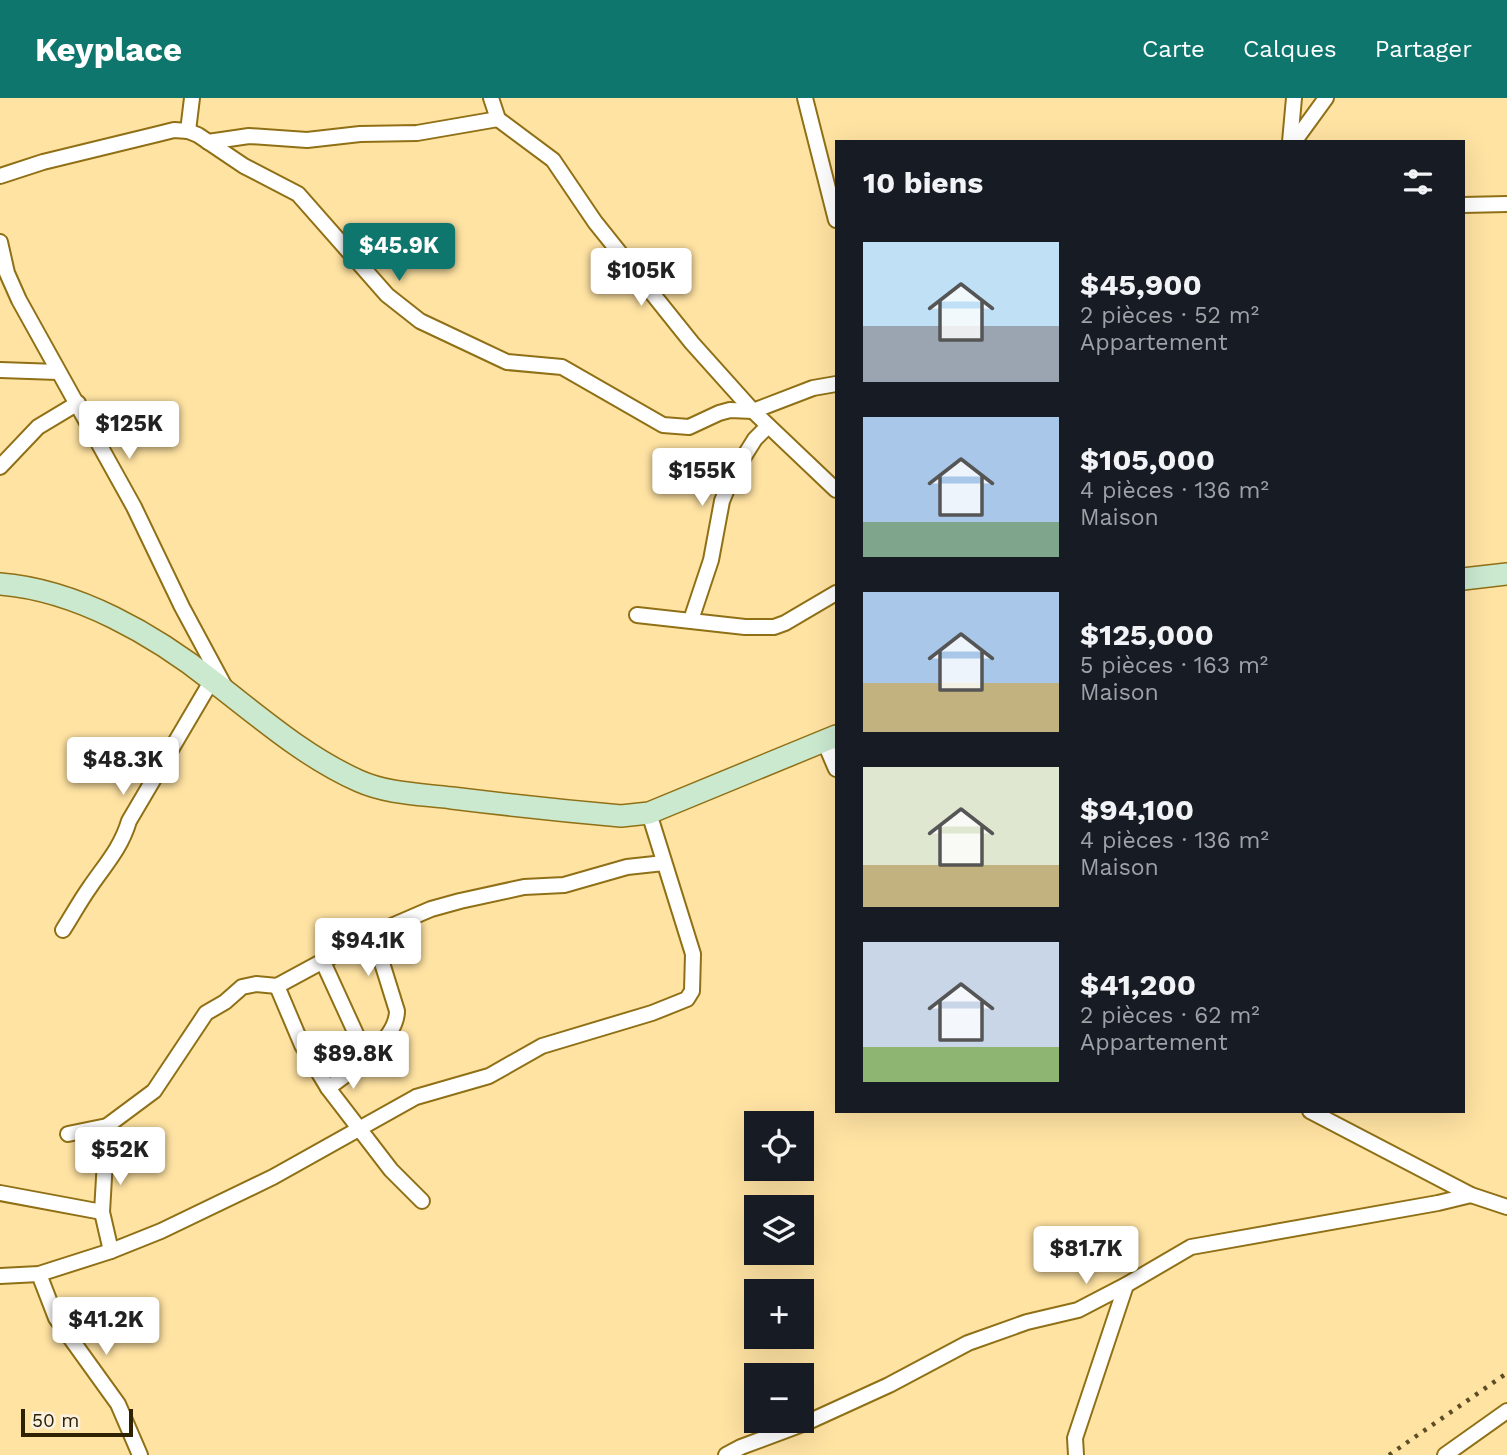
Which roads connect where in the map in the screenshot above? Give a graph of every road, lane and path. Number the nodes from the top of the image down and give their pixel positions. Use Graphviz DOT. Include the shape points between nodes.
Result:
graph roads {
  1 [pos="192,98"];
  2 [pos="491,98"];
  3 [pos="805,98"];
  4 [pos="1294,98"];
  5 [pos="1326,98"];
  6 [pos="498,119"];
  7 [pos="188,131"];
  8 [pos="1292,140"];
  9 [pos="1294,140"];
  10 [pos="208,142"];
  11 [pos="0,176"];
  12 [pos="1507,204"];
  13 [pos="1465,205"];
  14 [pos="835,216"];
  15 [pos="0,242"];
  16 [pos="0,370"];
  17 [pos="58,372"];
  18 [pos="835,384"];
  19 [pos="78,403"];
  20 [pos="753,411"];
  21 [pos="768,426"];
  22 [pos="0,467"];
  23 [pos="835,489"];
  24 [pos="1507,574"];
  25 [pos="1465,579"];
  26 [pos="0,584"];
  27 [pos="835,594"];
  28 [pos="637,615"];
  29 [pos="691,620"];
  30 [pos="220,687"];
  31 [pos="830,738"];
  32 [pos="835,764"];
  33 [pos="649,813"];
  34 [pos="664,863"];
  35 [pos="63,930"];
  36 [pos="373,934"];
  37 [pos="323,962"];
  38 [pos="277,986"];
  39 [pos="367,1058"];
  40 [pos="328,1088"];
  41 [pos="1314,1113"];
  42 [pos="107,1126"];
  43 [pos="360,1128"];
  44 [pos="68,1134"];
  45 [pos="0,1194"];
  46 [pos="1471,1195"];
  47 [pos="422,1201"];
  48 [pos="1507,1207"];
  49 [pos="102,1212"];
  50 [pos="111,1251"];
  51 [pos="39,1274"];
  52 [pos="0,1276"];
  53 [pos="1126,1285"];
  54 [pos="1507,1411"];
  55 [pos="139,1455"];
  56 [pos="726,1455"];
  57 [pos="1076,1455"];
  58 [pos="1445,1455"];
  1 -- 7 [label="street"];
  2 -- 6 [label="street"];
  3 -- 14 [label="street"];
  4 -- 8 [label="street"];
  5 -- 9 [label="street"];
  6 -- 10 [label="street" via="417,133 307,140 249,136"];
  6 -- 20 [label="street" via="553,160 638,277"];
  7 -- 10 [label="street"];
  7 -- 11 [label="street" via="174,130"];
  10 -- 20 [label="street" via="298,194 387,295 448,336 507,362 562,367 663,425 689,427 730,410"];
  12 -- 13 [label="street"];
  15 -- 17 [label="street" via="19,300"];
  16 -- 17 [label="street"];
  17 -- 19 [label="street"];
  18 -- 20 [label="street"];
  19 -- 22 [label="street" via="38,427"];
  19 -- 30 [label="street" via="134,507"];
  20 -- 21 [label="street"];
  21 -- 23 [label="street"];
  21 -- 29 [label="street" via="733,474 722,501"];
  24 -- 25 [label="street"];
  26 -- 30 [label="street" via="60,597 135,628"];
  27 -- 29 [label="street" via="774,627"];
  28 -- 29 [label="street"];
  30 -- 33 [label="street" via="297,747 380,789 621,816"];
  30 -- 35 [label="street" via="129,821 113,858"];
  31 -- 32 [label="street"];
  31 -- 33 [label="street"];
  33 -- 34 [label="street"];
  34 -- 36 [label="street" via="460,901"];
  34 -- 43 [label="street" via="693,954 692,991 687,999 542,1046 489,1076 416,1097"];
  36 -- 37 [label="street"];
  36 -- 39 [label="street" via="397,1018"];
  37 -- 38 [label="street"];
  37 -- 39 [label="street"];
  38 -- 40 [label="street" via="302,1045"];
  38 -- 42 [label="street" via="242,987 206,1013 155,1091"];
  39 -- 40 [label="street"];
  40 -- 43 [label="street"];
  41 -- 46 [label="street"];
  42 -- 44 [label="street"];
  42 -- 49 [label="street"];
  43 -- 47 [label="street" via="391,1170"];
  43 -- 50 [label="street" via="273,1177"];
  45 -- 49 [label="street"];
  46 -- 48 [label="street"];
  46 -- 53 [label="street" via="1191,1247"];
  49 -- 50 [label="street"];
  50 -- 51 [label="street"];
  51 -- 52 [label="street"];
  51 -- 55 [label="street" via="56,1318 118,1404"];
  53 -- 56 [label="street" via="1078,1310 968,1343 890,1385"];
  53 -- 57 [label="street" via="1075,1438"];
  54 -- 58 [label="street"];
}
